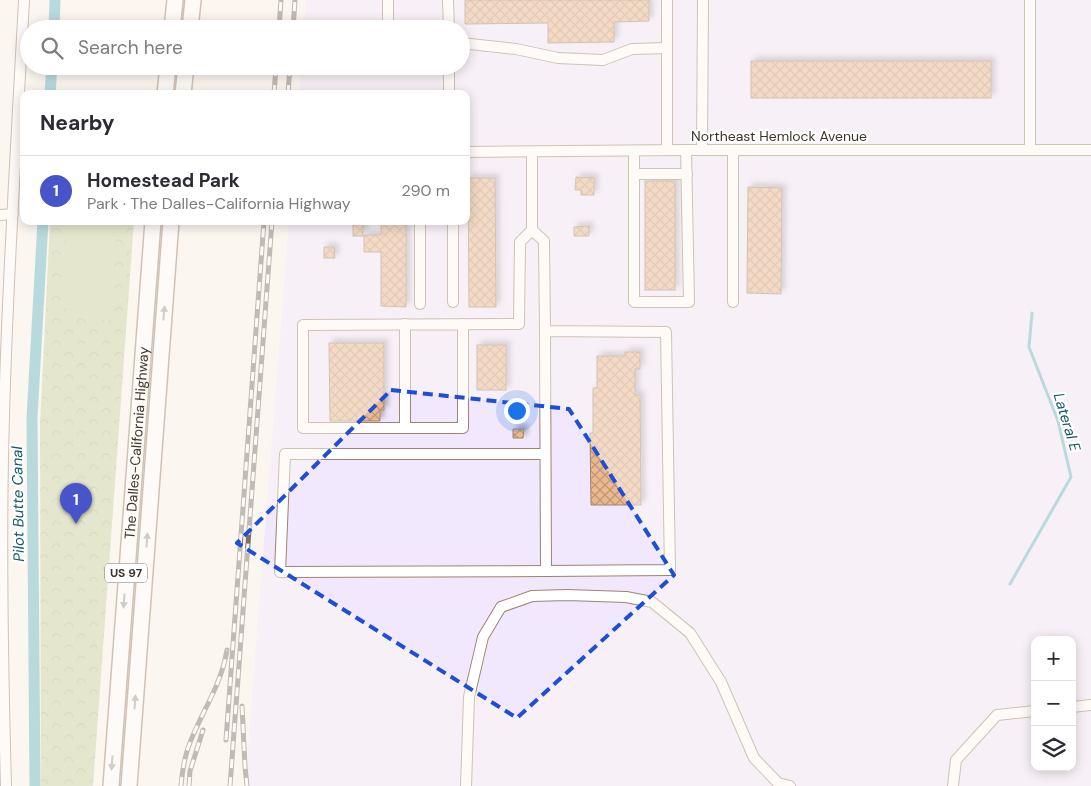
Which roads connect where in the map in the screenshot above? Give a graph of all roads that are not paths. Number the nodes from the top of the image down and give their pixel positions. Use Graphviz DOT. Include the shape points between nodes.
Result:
graph roads {
  1 [pos="24,0"];
  2 [pos="175,0"];
  3 [pos="193,0"];
  4 [pos="388,0"];
  5 [pos="448,0"];
  6 [pos="667,0"];
  7 [pos="703,0"];
  8 [pos="1030,0"];
  9 [pos="23,20"];
  10 [pos="173,20"];
  11 [pos="191,20"];
  12 [pos="388,20"];
  13 [pos="449,20"];
  14 [pos="470,44"];
  15 [pos="667,48"];
  16 [pos="22,75"];
  17 [pos="167,75"];
  18 [pos="185,75"];
  19 [pos="449,75"];
  20 [pos="21,90"];
  21 [pos="165,90"];
  22 [pos="183,90"];
  23 [pos="449,90"];
  24 [pos="20,122"];
  25 [pos="1030,149"];
  26 [pos="667,150"];
  27 [pos="686,150"];
  28 [pos="702,150"];
  29 [pos="733,150"];
  30 [pos="1091,150"];
  31 [pos="634,151"];
  32 [pos="19,152"];
  33 [pos="470,152"];
  34 [pos="532,153"];
  35 [pos="634,174"];
  36 [pos="687,174"];
  37 [pos="13,214"];
  38 [pos="0,215"];
  39 [pos="153,225"];
  40 [pos="171,225"];
  41 [pos="420,225"];
  42 [pos="453,225"];
  43 [pos="532,230"];
  44 [pos="453,302"];
  45 [pos="733,302"];
  46 [pos="420,304"];
  47 [pos="405,324"];
  48 [pos="463,324"];
  49 [pos="545,331"];
  50 [pos="405,428"];
  51 [pos="546,454"];
  52 [pos="2,457"];
  53 [pos="546,571"];
  54 [pos="1,635"];
  55 [pos="1091,705"];
  56 [pos="1076,707"];
  57 [pos="1031,711"];
  58 [pos="6,786"];
  59 [pos="110,786"];
  60 [pos="129,786"];
  61 [pos="466,786"];
  62 [pos="790,786"];
  63 [pos="953,786"];
  1 -- 9 [label="street"];
  2 -- 10 [label="highway"];
  3 -- 11 [label="highway"];
  4 -- 12 [label="street"];
  5 -- 13 [label="street"];
  6 -- 15 [label="street"];
  7 -- 28 [label="street"];
  8 -- 25 [label="street"];
  14 -- 15 [label="street" via="558,58 603,60 632,48"];
  15 -- 26 [label="street"];
  16 -- 20 [label="street"];
  17 -- 21 [label="highway"];
  18 -- 22 [label="highway"];
  19 -- 23 [label="street"];
  24 -- 32 [label="street"];
  25 -- 29 [label="street, Northeast Hemlock Avenue"];
  25 -- 30 [label="street, Northeast Hemlock Avenue"];
  26 -- 27 [label="street, Northeast Hemlock Avenue"];
  26 -- 31 [label="street, Northeast Hemlock Avenue"];
  27 -- 28 [label="street, Northeast Hemlock Avenue"];
  27 -- 36 [label="street"];
  28 -- 29 [label="street, Northeast Hemlock Avenue"];
  29 -- 45 [label="street"];
  31 -- 34 [label="street, Northeast Hemlock Avenue"];
  31 -- 35 [label="street"];
  32 -- 37 [label="street"];
  33 -- 34 [label="street, Northeast Hemlock Avenue"];
  34 -- 43 [label="street"];
  35 -- 36 [label="street"];
  35 -- 36 [label="street" via="634,302 689,302"];
  37 -- 38 [label="street"];
  37 -- 52 [label="street"];
  39 -- 59 [label="highway, The Dalles-California Highway / US 97, one-way"];
  60 -- 40 [label="highway, The Dalles-California Highway / US 97, one-way"];
  41 -- 46 [label="street"];
  42 -- 44 [label="street"];
  43 -- 48 [label="street" via="520,242 519,324"];
  43 -- 49 [label="street" via="544,242"];
  47 -- 48 [label="street"];
  47 -- 50 [label="street"];
  47 -- 50 [label="street" via="303,325 303,428"];
  48 -- 50 [label="street" via="463,428"];
  49 -- 51 [label="street"];
  49 -- 53 [label="street" via="666,332 670,570"];
  51 -- 53 [label="street"];
  51 -- 53 [label="street" via="285,454 280,572"];
  52 -- 54 [label="street"];
  54 -- 58 [label="street"];
  55 -- 56 [label="street"];
  57 -- 63 [label="street" via="997,715 956,760"];
  61 -- 62 [label="street" via="469,697 482,637 501,607 532,596 567,595 626,597 652,602 690,633 721,682 754,758 778,783"];
}
